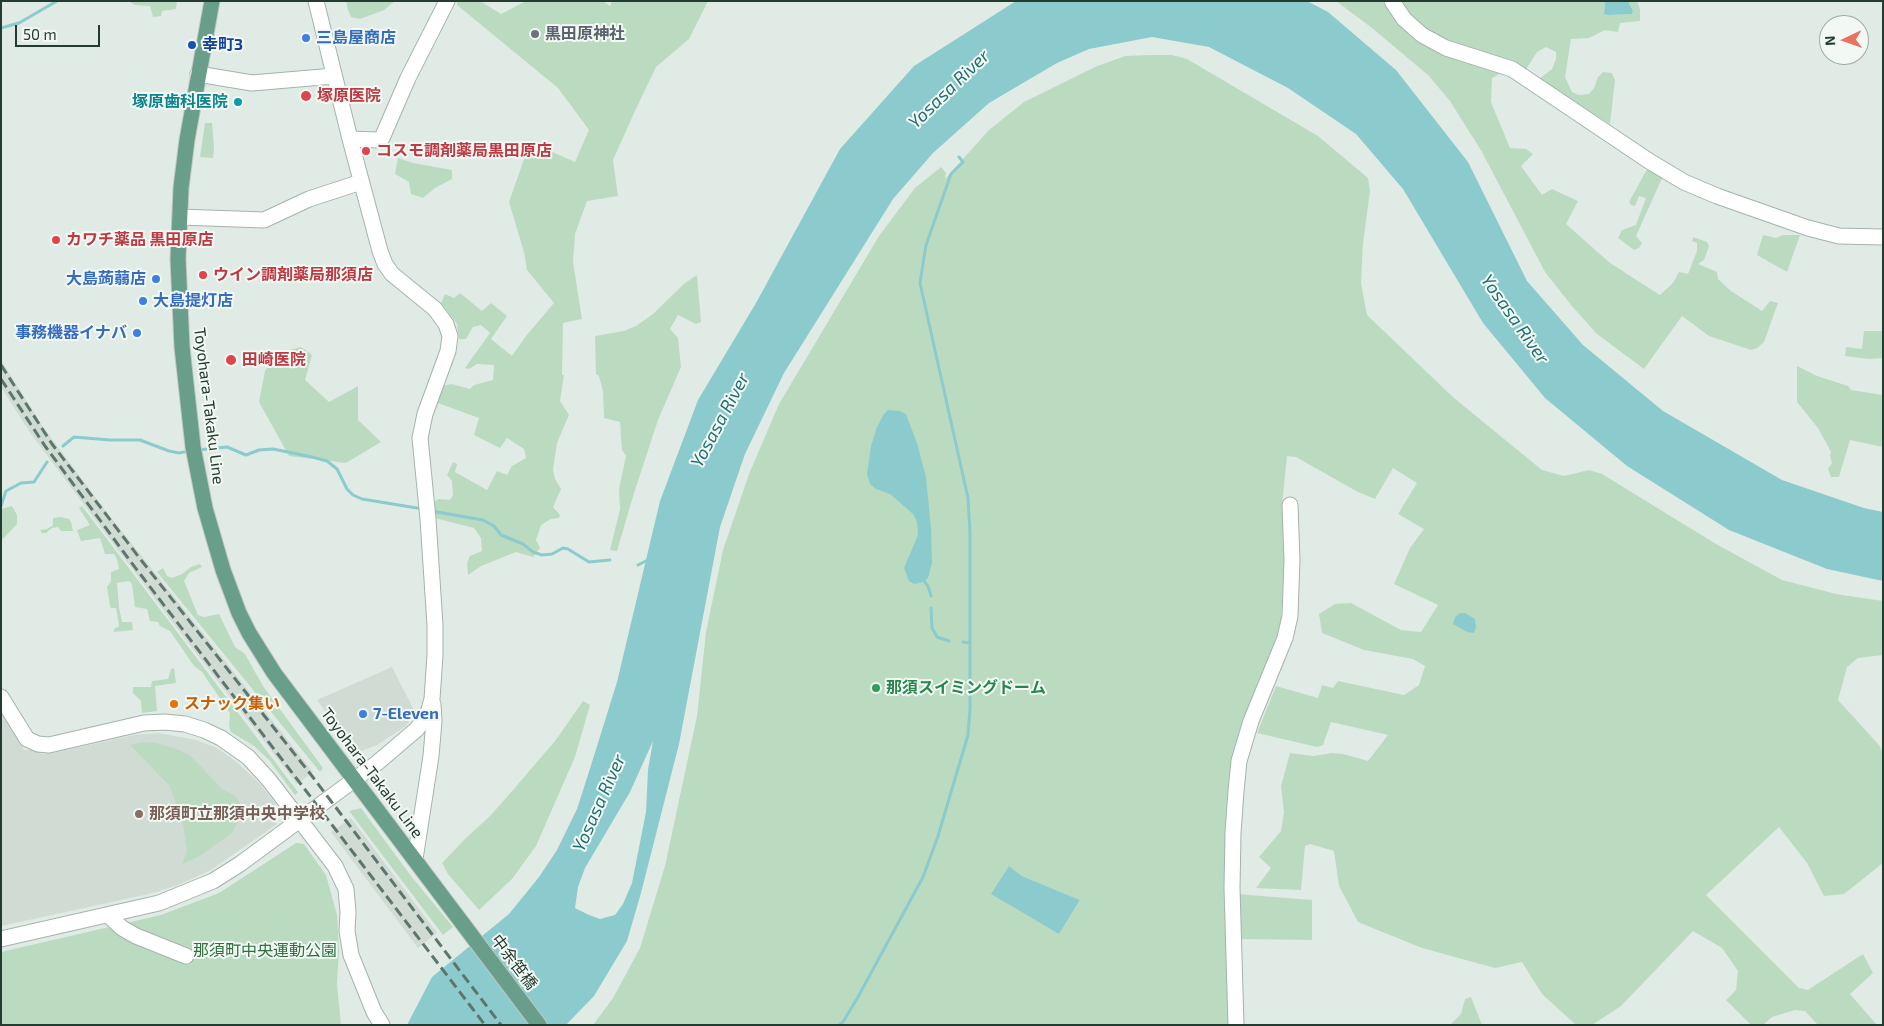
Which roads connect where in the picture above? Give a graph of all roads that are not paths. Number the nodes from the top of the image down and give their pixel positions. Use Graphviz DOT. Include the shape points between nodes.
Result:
graph roads {
  1 [pos="212,1"];
  2 [pos="316,1"];
  3 [pos="447,1"];
  4 [pos="1392,1"];
  5 [pos="198,74"];
  6 [pos="334,76"];
  7 [pos="350,139"];
  8 [pos="361,182"];
  9 [pos="180,217"];
  10 [pos="1883,237"];
  11 [pos="1290,505"];
  12 [pos="1,697"];
  13 [pos="432,699"];
  14 [pos="354,780"];
  15 [pos="301,820"];
  16 [pos="415,859"];
  17 [pos="110,916"];
  18 [pos="461,920"];
  19 [pos="1,939"];
  20 [pos="186,956"];
  21 [pos="378,1018"];
  22 [pos="539,1025"];
  23 [pos="1236,1025"];
  1 -- 5 [label="main road, Toyohara-Takaku Line"];
  2 -- 6 [label="street"];
  3 -- 7 [label="street" via="382,138"];
  4 -- 10 [label="street" via="1404,19 1422,36 1446,48 1512,69 1684,182 1808,228 1839,236"];
  5 -- 6 [label="street" via="252,83"];
  5 -- 9 [label="main road, Toyohara-Takaku Line"];
  6 -- 7 [label="street"];
  7 -- 8 [label="street"];
  8 -- 9 [label="street" via="309,199 261,221"];
  8 -- 13 [label="street" via="385,264 392,274 435,309 450,336 420,438 435,655"];
  9 -- 14 [label="main road, Toyohara-Takaku Line" via="179,301 193,447 220,562 239,613 260,653"];
  11 -- 23 [label="street" via="1290,616 1285,638 1250,721 1239,761 1232,888"];
  12 -- 15 [label="street" via="27,739 38,744 48,745 144,723 165,722 184,724 221,738 248,757"];
  13 -- 14 [label="street" via="428,713 417,728"];
  13 -- 16 [label="street" via="431,756"];
  14 -- 15 [label="street"];
  14 -- 16 [label="main road, Toyohara-Takaku Line"];
  15 -- 17 [label="street" via="213,881 159,903"];
  15 -- 21 [label="street" via="335,866 346,889 351,955"];
  16 -- 18 [label="main road, Toyohara-Takaku Line"];
  17 -- 19 [label="street"];
  17 -- 20 [label="street" via="136,936"];
  18 -- 22 [label="main road, 中余笹橋"];
}
